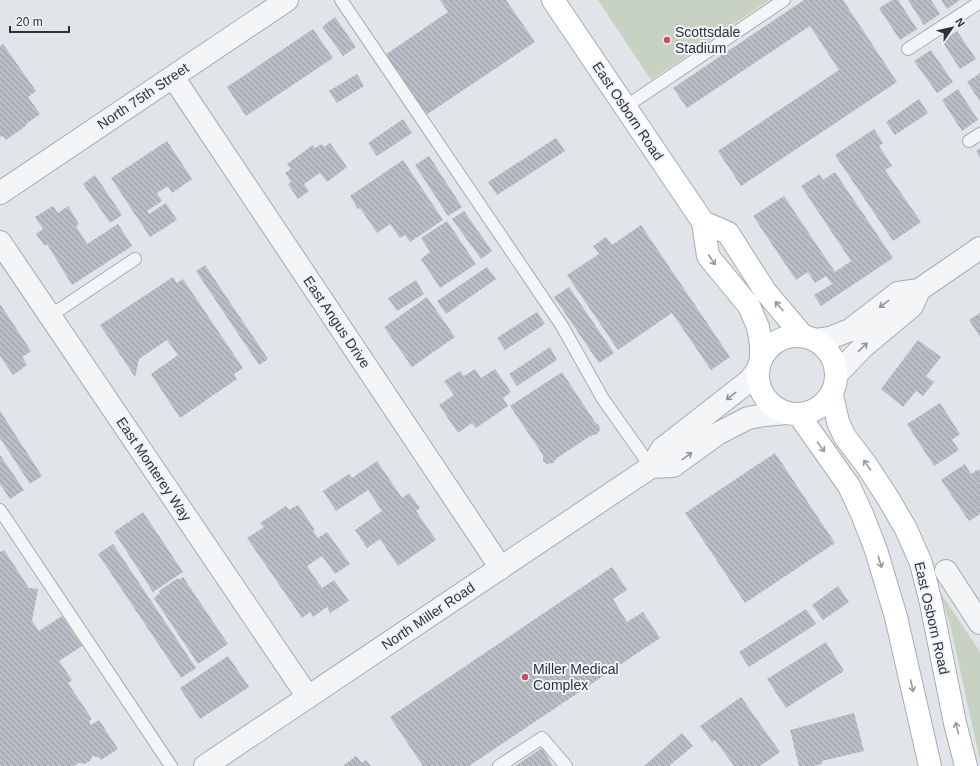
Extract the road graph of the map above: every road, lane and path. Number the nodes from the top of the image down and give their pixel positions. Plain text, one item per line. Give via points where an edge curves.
1 (287, 0) edge
2 (342, 0) edge
3 (553, 0) edge
4 (784, 0) edge
5 (980, 2) edge
6 (908, 49) dead end
7 (172, 77) junction
8 (625, 107) junction
9 (980, 134) edge
10 (969, 141) dead end
11 (0, 193) edge
12 (702, 222) junction
13 (0, 242) edge
14 (980, 248) edge
15 (135, 258) dead end
16 (919, 290) junction
17 (50, 316) junction
18 (809, 338) junction
19 (760, 364) junction
20 (834, 385) junction
21 (792, 414) junction
22 (651, 467) junction
23 (0, 510) edge
24 (501, 568) junction
25 (946, 571) dead end
26 (980, 623) edge
27 (308, 697) junction
28 (980, 764) edge
29 (172, 766) edge
30 (205, 766) edge
31 (499, 766) edge
32 (566, 766) edge
33 (930, 766) edge
34 (966, 766) edge
35 (971, 766) edge

1 - 7 street, North 75th Street
2 - 22 lane via 562,326 603,398
3 - 8 main road, East Osborn Road
4 - 8 lane
5 - 6 lane
7 - 11 street, North 75th Street
7 - 24 street, East Angus Drive
8 - 12 main road, East Osborn Road
9 - 10 lane
18 -> 12 main road via 766,291 728,234
12 -> 19 main road, East Osborn Road via 708,256 749,306 758,327 761,345
13 - 17 street, East Monterey Way
14 - 16 street
15 - 17 lane
16 -> 18 street via 898,293 850,330 830,338
20 -> 16 street via 863,347 912,306
17 - 27 street, East Monterey Way
18 - 19 main road via 791,336 779,340 769,348
18 - 20 main road via 825,348 832,358 836,370
19 - 21 main road via 759,385 764,397 774,407
19 -> 22 street, North Miller Road via 750,380 662,448
20 - 21 main road via 823,405 812,412
34 -> 20 main road, East Osborn Road via 921,563 906,529 888,498 845,437 838,422
22 -> 21 street via 672,466 718,434 748,418
21 -> 33 main road via 849,486 862,514 876,550 896,617
22 - 24 street, North Miller Road
23 - 29 lane
24 - 27 street, North Miller Road
25 - 26 street, East Osborn Road
27 - 30 street, North Miller Road
28 - 35 street
31 - 32 lane via 542,738

